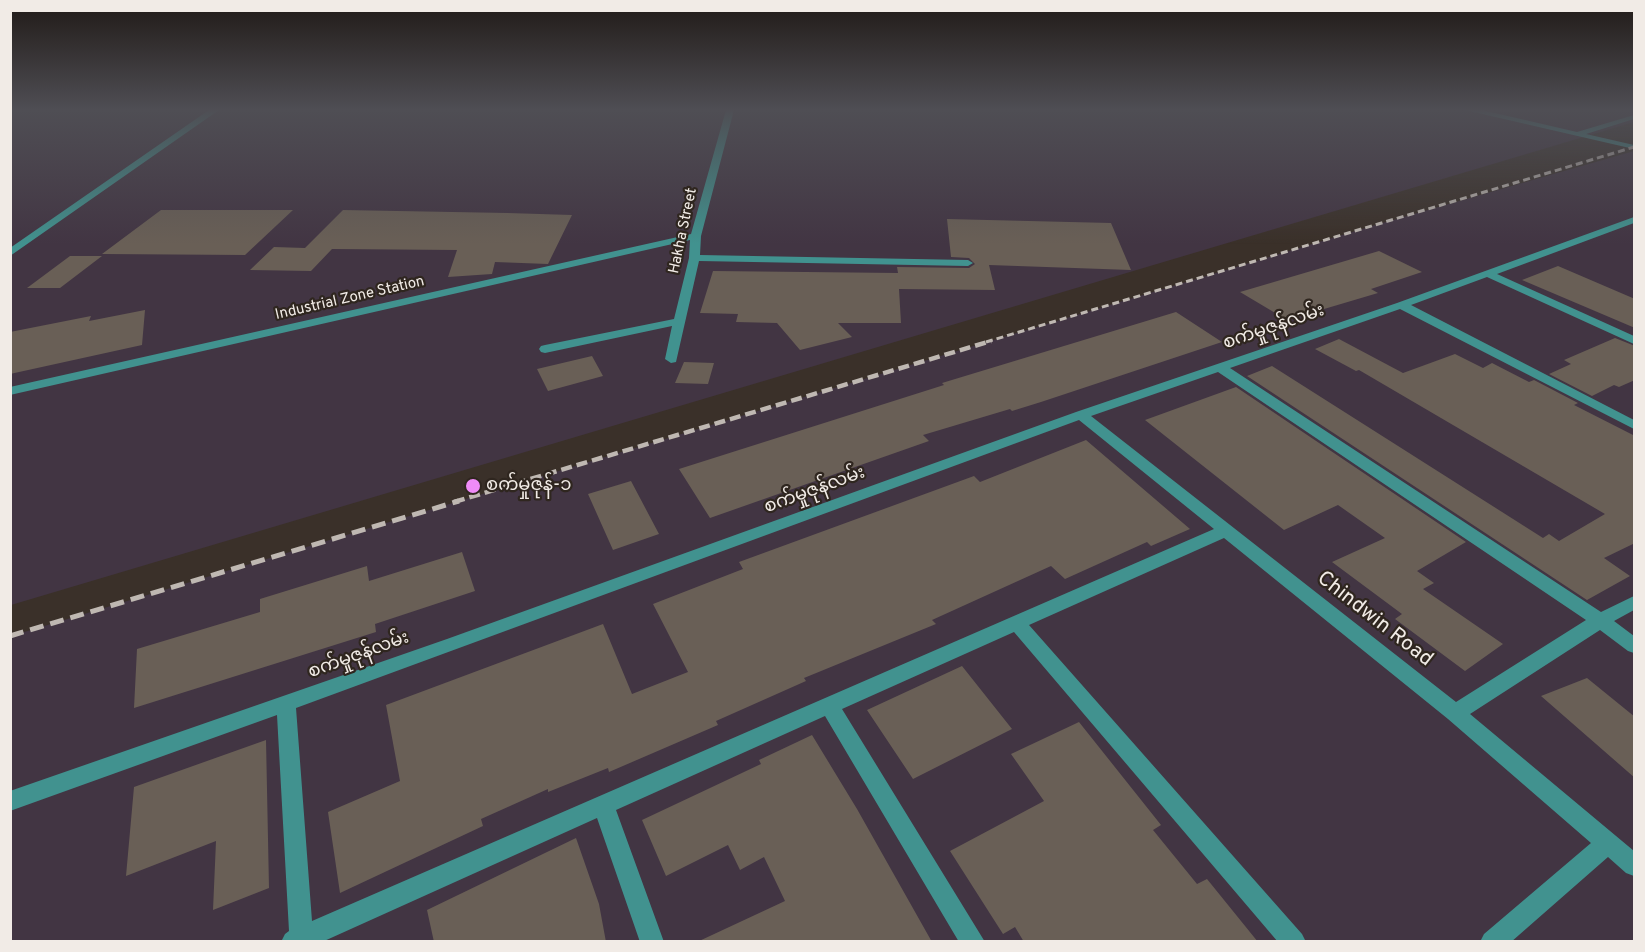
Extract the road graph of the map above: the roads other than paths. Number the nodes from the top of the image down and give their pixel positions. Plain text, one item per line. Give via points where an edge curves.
1 (152, 154) edge
2 (718, 154) edge
3 (1635, 220) edge
4 (696, 236) junction
5 (10, 254) edge
6 (694, 258) junction
7 (968, 263) dead end
8 (1487, 273) junction
9 (1401, 305) junction
10 (680, 321) junction
11 (1635, 340) edge
12 (545, 349) dead end
13 (671, 359) dead end
14 (1219, 367) junction
15 (10, 391) edge
16 (1081, 415) junction
17 (1635, 424) edge
18 (1225, 531) junction
19 (1635, 602) edge
20 (1601, 621) junction
21 (1017, 623) junction
22 (1635, 646) edge
23 (286, 703) junction
24 (829, 705) junction
25 (1455, 713) junction
26 (10, 801) edge
27 (603, 805) junction
28 (1608, 843) junction
29 (1635, 865) edge
30 (299, 940) edge
31 (652, 942) edge
32 (973, 942) edge
33 (1294, 942) edge
34 (1492, 942) edge

1 - 5 street
2 - 4 street, Hakha Street
3 - 8 street, စက်မှုဇုန်လမ်း
4 - 6 street, Hakha Street
4 - 15 street, Industrial Zone Station
6 - 7 street
6 - 10 street, Hakha Street
8 - 9 street, စက်မှုဇုန်လမ်း
8 - 11 street
9 - 14 street, စက်မှုဇုန်လမ်း
9 - 17 street
10 - 12 street
10 - 13 street, Hakha Street
14 - 16 street, စက်မှုဇုန်လမ်း
14 - 20 street
16 - 18 street, Chindwin Road
16 - 23 street, စက်မှုဇုန်လမ်း
18 - 21 street
18 - 25 street, Chindwin Road
19 - 20 street
20 - 22 street
20 - 25 street
21 - 24 street
21 - 33 street
23 - 26 street, စက်မှုဇုန်လမ်း
23 - 30 street
24 - 27 street
24 - 32 street
25 - 28 street, Chindwin Road
27 - 30 street
27 - 31 street
28 - 29 street, Chindwin Road
28 - 34 street

